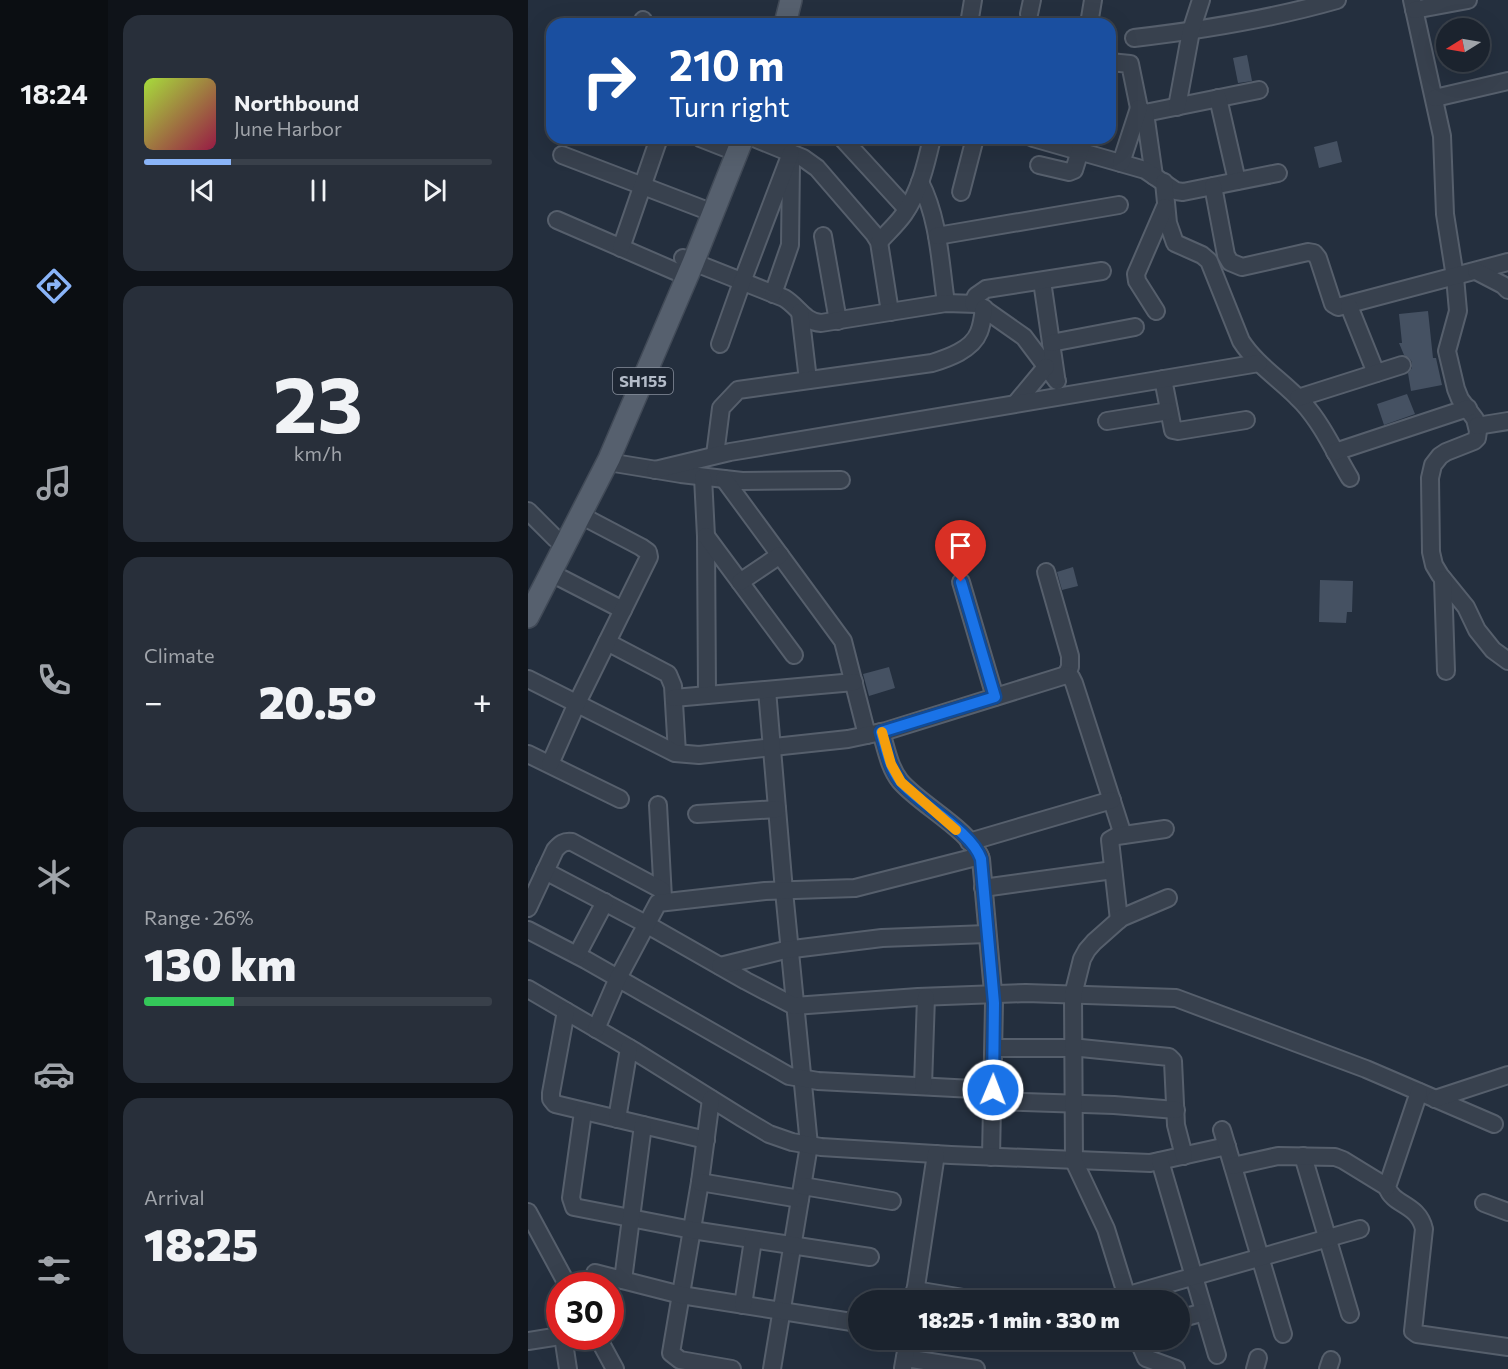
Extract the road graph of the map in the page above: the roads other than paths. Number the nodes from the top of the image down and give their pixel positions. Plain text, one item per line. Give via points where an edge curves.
1 (780, 0) edge
2 (791, 0) edge
3 (973, 0) edge
4 (1093, 0) edge
5 (1201, 0) edge
6 (1338, 0) edge
7 (1468, 0) edge
8 (1301, 5) edge
9 (1413, 5) edge
10 (776, 18) edge
11 (786, 18) edge
12 (970, 18) edge
13 (1090, 18) edge
14 (1191, 31) junction
15 (1134, 38) dead end
16 (1116, 63) edge
17 (1508, 81) edge
18 (1259, 90) dead end
19 (1435, 98) junction
20 (1218, 99) junction
21 (1177, 107) junction
22 (1142, 111) junction
23 (657, 144) edge
24 (733, 144) edge
25 (733, 144) edge
26 (769, 144) edge
27 (847, 144) edge
28 (930, 144) edge
29 (974, 144) edge
30 (1082, 145) edge
31 (791, 153) junction
32 (562, 154) dead end
33 (1121, 163) junction
34 (1039, 165) dead end
35 (1278, 173) dead end
36 (1159, 179) junction
37 (1237, 181) junction
38 (920, 182) junction
39 (644, 186) junction
40 (1213, 186) junction
41 (962, 192) dead end
42 (1119, 205) dead end
43 (1166, 205) junction
44 (703, 209) junction
45 (907, 209) junction
46 (557, 220) dead end
47 (823, 236) dead end
48 (936, 236) junction
49 (879, 242) junction
50 (621, 248) junction
51 (1226, 255) junction
52 (1204, 257) junction
53 (1508, 262) edge
54 (684, 264) junction
55 (1102, 271) dead end
56 (1476, 271) junction
57 (1455, 277) junction
58 (1042, 281) junction
59 (742, 282) junction
60 (1508, 290) edge
61 (773, 294) junction
62 (946, 303) junction
63 (979, 306) junction
64 (1349, 306) junction
65 (1156, 311) dead end
66 (800, 312) junction
67 (890, 312) junction
68 (838, 321) junction
69 (1135, 327) dead end
70 (1024, 337) junction
71 (1050, 337) junction
72 (720, 344) dead end
73 (1259, 363) junction
74 (1402, 365) dead end
75 (1046, 367) junction
76 (1376, 373) junction
77 (1163, 379) junction
78 (808, 380) junction
79 (1058, 389) junction
80 (1298, 398) junction
81 (1016, 404) junction
82 (1468, 408) junction
83 (1168, 411) junction
84 (1246, 420) dead end
85 (1107, 421) dead end
86 (1508, 421) edge
87 (1477, 426) junction
88 (1335, 452) junction
89 (715, 456) junction
90 (608, 462) junction
91 (655, 470) junction
92 (703, 477) junction
93 (1350, 478) dead end
94 (724, 479) junction
95 (841, 480) dead end
96 (528, 511) edge
97 (580, 515) junction
98 (706, 536) junction
99 (556, 539) junction
100 (780, 555) junction
101 (1046, 572) dead end
102 (551, 573) junction
103 (1443, 579) junction
104 (740, 582) junction
105 (961, 582) dead end
106 (528, 599) edge
107 (623, 610) junction
108 (528, 617) edge
109 (607, 642) junction
110 (794, 655) dead end
111 (1508, 661) edge
112 (1446, 671) dead end
113 (1066, 675) junction
114 (528, 679) edge
115 (854, 682) junction
116 (767, 690) junction
117 (707, 695) junction
118 (995, 697) junction
119 (674, 698) junction
120 (577, 703) junction
121 (874, 734) junction
122 (771, 747) junction
123 (677, 753) junction
124 (528, 754) edge
125 (550, 765) junction
126 (620, 799) dead end
127 (1112, 800) junction
128 (658, 805) dead end
129 (777, 809) junction
130 (697, 814) dead end
131 (1165, 829) dead end
132 (1123, 835) junction
133 (969, 842) junction
134 (980, 856) junction
135 (1113, 870) junction
136 (546, 871) junction
137 (983, 888) junction
138 (784, 891) junction
139 (663, 896) junction
140 (1168, 898) dead end
141 (605, 902) junction
142 (528, 908) edge
143 (1119, 920) junction
144 (646, 924) junction
145 (528, 930) edge
146 (987, 934) junction
147 (790, 950) junction
148 (577, 955) junction
149 (720, 966) junction
150 (618, 978) junction
151 (528, 989) edge
152 (993, 994) junction
153 (1072, 995) junction
154 (926, 997) junction
155 (794, 1006) junction
156 (566, 1011) junction
157 (596, 1029) junction
158 (629, 1048) junction
159 (994, 1048) junction
160 (1073, 1048) junction
161 (1508, 1075) edge
162 (803, 1079) junction
163 (923, 1086) junction
164 (1419, 1092) junction
165 (993, 1095) junction
166 (711, 1099) junction
167 (1435, 1099) junction
168 (1073, 1104) junction
169 (1176, 1110) junction
170 (583, 1112) junction
171 (617, 1119) junction
172 (1494, 1124) dead end
173 (643, 1125) junction
174 (706, 1140) junction
175 (809, 1145) junction
176 (936, 1154) junction
177 (1184, 1156) junction
178 (1303, 1156) junction
179 (992, 1157) junction
180 (1074, 1161) junction
181 (1160, 1161) junction
182 (1233, 1166) junction
183 (700, 1182) junction
184 (1387, 1187) junction
185 (802, 1193) junction
186 (892, 1201) dead end
187 (1485, 1203) dead end
188 (528, 1212) edge
189 (1508, 1212) edge
190 (631, 1219) junction
191 (1360, 1229) dead end
192 (692, 1230) junction
193 (1329, 1238) junction
194 (753, 1239) junction
195 (793, 1246) junction
196 (870, 1257) dead end
197 (1260, 1257) junction
198 (560, 1272) edge
199 (624, 1272) edge
200 (1193, 1277) junction
201 (624, 1280) edge
202 (915, 1290) edge
203 (1120, 1290) edge
204 (1151, 1290) edge
205 (681, 1295) junction
206 (743, 1305) junction
207 (782, 1311) junction
208 (1204, 1312) junction
209 (1350, 1314) dead end
210 (1190, 1316) edge
211 (848, 1321) edge
212 (1283, 1334) dead end
213 (546, 1338) edge
214 (528, 1341) edge
215 (1508, 1347) edge
216 (564, 1350) edge
217 (605, 1350) edge
218 (1142, 1350) edge
219 (1217, 1355) dead end
220 (904, 1364) edge
221 (702, 1367) edge
222 (568, 1369) edge
223 (615, 1369) edge
224 (732, 1369) edge
225 (772, 1369) edge
226 (976, 1369) edge
227 (1176, 1369) edge

1 - 10 main road
2 - 11 main road
3 - 12 street
4 - 13 street
5 - 14 street
6 - 8 street
7 - 9 street
8 - 14 street
9 - 19 street
14 - 15 street
14 - 21 street
16 - 22 street via 1131,64
17 - 19 street
18 - 20 street
19 - 57 street
20 - 21 street
20 - 37 street
21 - 22 street
22 - 33 street
22 - 36 street
23 - 39 street
24 - 44 main road, SH155
25 - 54 main road, SH155
26 - 31 street
27 - 45 street
28 - 38 street
29 - 41 street
30 - 33 street
30 - 34 street via 1071,172
31 - 49 street via 817,168
31 - 59 street
31 - 61 street via 790,245
32 - 39 street
33 - 36 street
35 - 37 street
36 - 40 street via 1183,192
36 - 43 street
37 - 40 street
38 - 45 street
38 - 48 street via 931,205
39 - 44 street
39 - 50 street
40 - 51 street
42 - 48 street
43 - 52 street via 1175,243
43 - 65 street via 1136,274
44 - 54 main road, SH155
45 - 49 street
46 - 50 street
47 - 68 street
48 - 62 street
49 - 67 street
50 - 54 street
51 - 52 street
51 - 64 street via 1230,262 1242,267 1314,253 1333,304
52 - 73 street via 1218,281 1241,341
53 - 56 street
54 - 59 street
54 - 90 main road, SH155
54 - 99 main road, SH155
55 - 58 street
56 - 57 street
56 - 60 street
57 - 64 street
57 - 82 street via 1458,311 1447,351 1455,388
58 - 63 street via 986,289 976,296
58 - 71 street
59 - 61 street
59 - 72 street
61 - 66 street via 790,301
62 - 63 street
62 - 67 street
63 - 70 street
63 - 78 street via 978,336 956,354 932,363
64 - 76 street
66 - 68 street via 814,323
66 - 78 street
67 - 68 street
69 - 71 street
70 - 71 street
70 - 75 street
71 - 79 street
73 - 77 street
73 - 80 street
74 - 76 street
75 - 79 street
75 - 81 street
76 - 80 street
77 - 79 street
77 - 83 street
78 - 89 street via 738,390 722,408
79 - 81 street
80 - 88 street
81 - 89 street
82 - 87 street
82 - 88 street
83 - 84 street via 1173,430 1178,431
83 - 85 street
86 - 87 street
87 - 103 street via 1477,438 1440,456 1430,478 1431,552
88 - 93 street
89 - 91 street
90 - 91 street
90 - 97 main road, SH155
91 - 92 street
92 - 94 street
92 - 98 street
94 - 95 street
94 - 100 street
96 - 99 street
97 - 102 main road, SH155
97 - 107 street via 648,552 648,561
98 - 104 street
98 - 117 street
99 - 106 main road, SH155
100 - 104 street
100 - 115 street via 843,641
101 - 113 street via 1070,656
102 - 107 street
102 - 108 main road, SH155
103 - 111 street via 1466,607 1487,643
103 - 112 street
104 - 110 street
105 - 118 street
107 - 109 street
109 - 119 street via 668,674
109 - 120 street
113 - 118 street
113 - 127 street via 1074,683
114 - 120 street
115 - 116 street
115 - 121 street
116 - 117 street
116 - 122 street
117 - 119 street
118 - 121 street
119 - 123 street
120 - 123 street
120 - 125 street
121 - 122 street
121 - 133 street via 901,782
122 - 123 street via 699,755
122 - 129 street
124 - 125 street
125 - 126 street
127 - 132 street
127 - 133 street
128 - 139 street
129 - 130 street
129 - 138 street
131 - 132 street
132 - 135 street via 1110,840
133 - 134 street
134 - 137 street
134 - 138 street via 855,888
135 - 137 street
135 - 143 street
136 - 139 street via 559,845 572,842
136 - 141 street
136 - 142 street
137 - 146 street
138 - 139 street
138 - 147 street
139 - 144 street
140 - 143 street
141 - 144 street
141 - 148 street
143 - 153 street via 1087,950
144 - 149 street
144 - 150 street
145 - 148 street
146 - 147 street via 882,938
146 - 152 street
147 - 149 street
147 - 155 street
148 - 150 street
149 - 155 street
150 - 157 street
150 - 162 street via 774,1069
151 - 156 street
152 - 153 street
152 - 154 street
152 - 159 street
153 - 160 street
153 - 164 street via 1176,998
154 - 155 street
154 - 163 street
155 - 162 street
156 - 157 street
156 - 170 street via 551,1100
157 - 158 street
158 - 166 street
158 - 171 street
159 - 160 street
159 - 165 street
160 - 168 street
160 - 169 street via 1169,1057 1173,1061
161 - 167 street
162 - 163 street
162 - 175 street
163 - 165 street
164 - 167 street
164 - 184 street
165 - 168 street
165 - 179 street
166 - 174 street
166 - 175 street via 769,1134
167 - 172 street
168 - 169 street
168 - 180 street
169 - 177 street
170 - 171 street
170 - 190 street via 572,1203 580,1209
171 - 173 street
173 - 174 street
173 - 190 street
174 - 183 street
175 - 176 street
175 - 185 street
176 - 179 street
176 - 202 street
177 - 181 street
177 - 182 street via 1224,1138
178 - 182 street via 1278,1156
178 - 184 street via 1335,1157
178 - 193 street
179 - 180 street
180 - 181 street
180 - 203 street via 1106,1229
181 - 200 street
182 - 197 street
183 - 185 street
183 - 192 street
184 - 215 street via 1415,1211 1424,1229 1413,1330 1417,1334
185 - 186 street
185 - 195 street
187 - 189 street
188 - 198 street
190 - 192 street
190 - 199 street
191 - 193 street
192 - 194 street
192 - 205 street
193 - 197 street
193 - 209 street
194 - 195 street
194 - 206 street
195 - 196 street
195 - 207 street
197 - 200 street
197 - 212 street
200 - 204 street
200 - 208 street
201 - 205 street
205 - 206 street
205 - 221 street via 671,1353
206 - 207 street
207 - 211 street
207 - 225 street
208 - 210 street
208 - 219 street
213 - 214 street
216 - 222 street
217 - 223 street
218 - 227 street via 1146,1358
220 - 226 street
221 - 224 street

